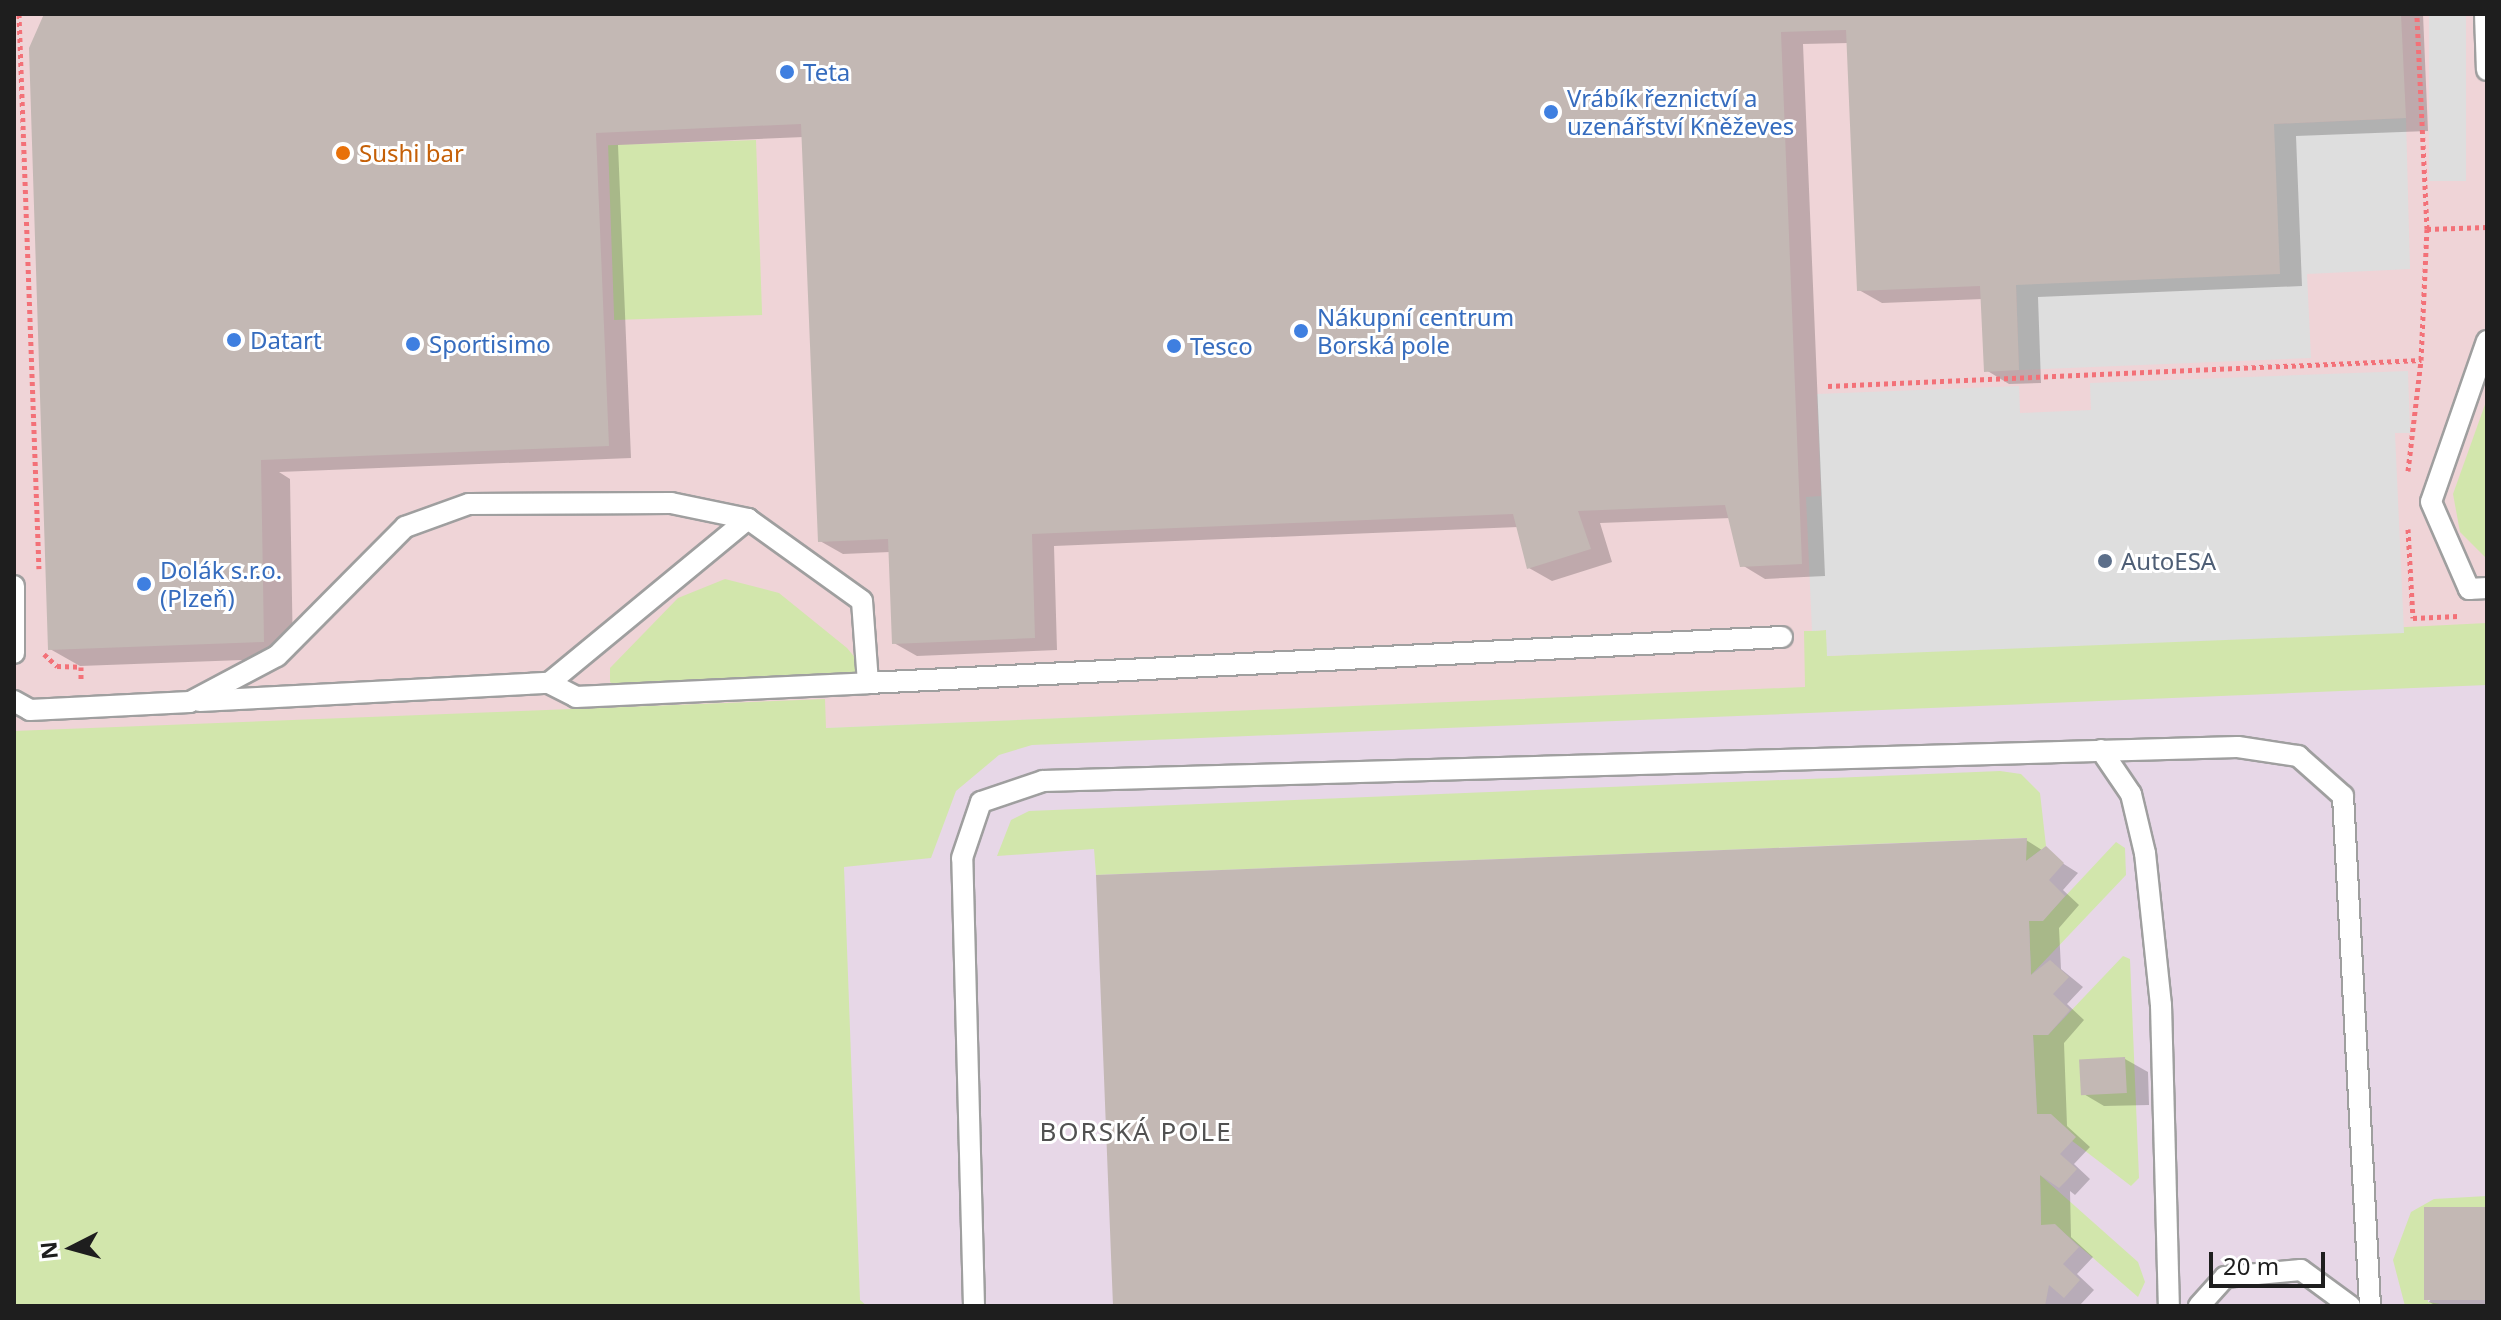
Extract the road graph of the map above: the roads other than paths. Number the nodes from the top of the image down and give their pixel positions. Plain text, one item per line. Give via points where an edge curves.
1 (2485, 14) edge
2 (2487, 70) edge
3 (2487, 341) edge
4 (748, 519) junction
5 (14, 586) edge
6 (2487, 588) edge
7 (1782, 637) dead end
8 (14, 653) edge
9 (549, 683) junction
10 (868, 683) junction
11 (14, 701) edge
12 (190, 702) junction
13 (2101, 750) junction
14 (974, 1306) edge
15 (2169, 1306) edge
16 (2199, 1306) edge
17 (2350, 1306) edge
18 (2370, 1306) edge

1 - 2 lane
3 - 6 lane via 2431,502 2469,589
4 - 9 lane
4 - 10 lane via 862,601
4 - 12 lane via 671,503 469,504 405,527 277,656
5 - 8 lane
7 - 10 lane
9 - 10 lane via 576,697
9 - 12 lane
11 - 12 lane via 30,710
13 - 14 lane via 1043,781 981,802 962,858
13 - 15 lane via 2131,794 2145,853 2161,1005
13 - 18 lane via 2238,747 2298,756 2343,796
16 - 17 lane via 2225,1277 2301,1270

